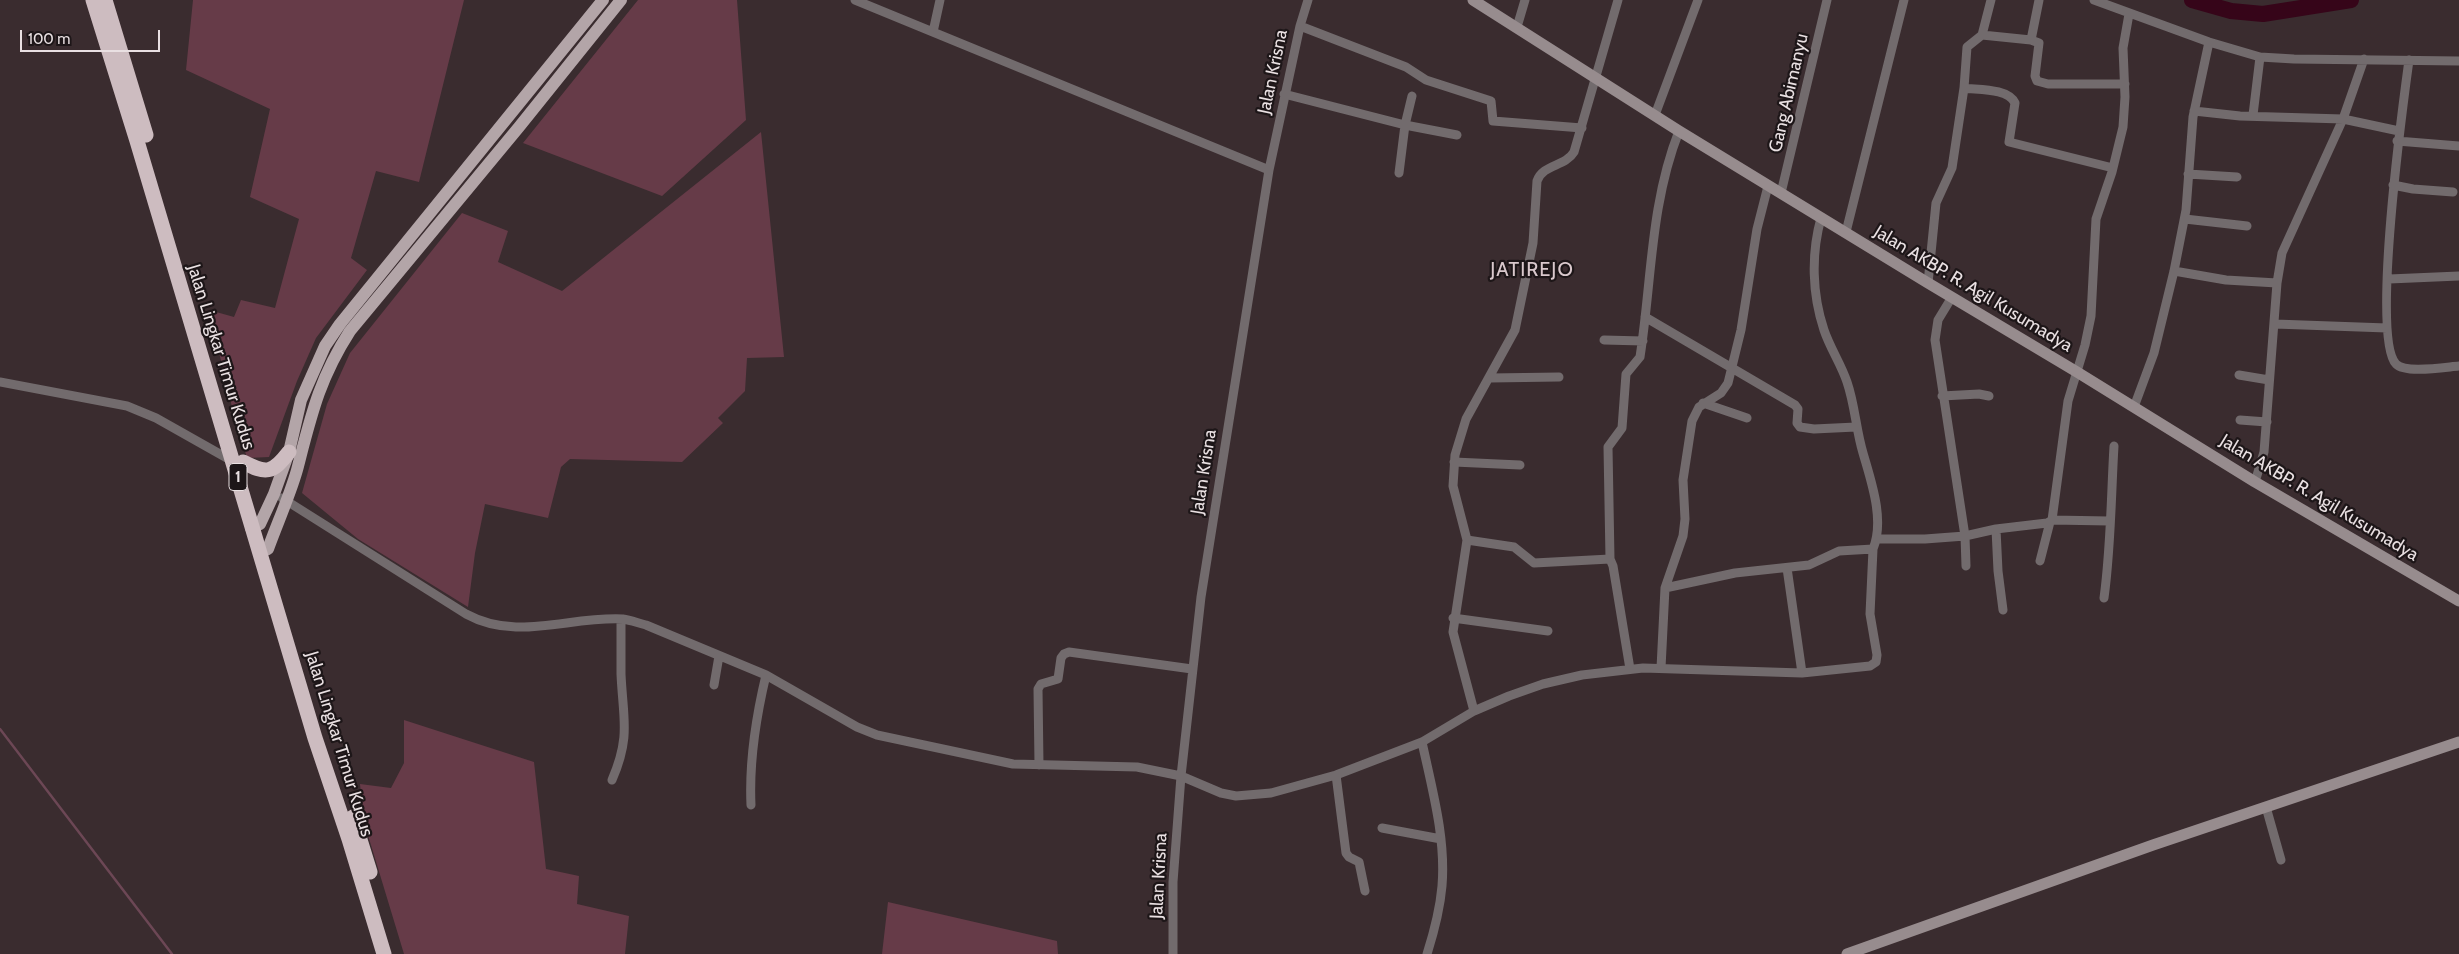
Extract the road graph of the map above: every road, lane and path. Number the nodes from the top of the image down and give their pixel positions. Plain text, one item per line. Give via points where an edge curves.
1 (93, 0) edge
2 (105, 0) edge
3 (603, 0) edge
4 (620, 0) edge
5 (855, 0) edge
6 (940, 0) edge
7 (1308, 0) edge
8 (1473, 0) edge
9 (1526, 0) edge
10 (1618, 0) edge
11 (1698, 0) edge
12 (1827, 0) edge
13 (1904, 0) edge
14 (1991, 0) edge
15 (2039, 0) edge
16 (2094, 0) edge
17 (2129, 14) junction
18 (1300, 26) junction
19 (1517, 28) junction
20 (933, 32) junction
21 (1982, 35) junction
22 (2031, 40) junction
23 (2208, 42) junction
24 (2260, 56) junction
25 (2364, 59) junction
26 (2409, 60) junction
27 (2459, 61) edge
28 (1597, 78) junction
29 (2125, 84) junction
30 (1964, 88) junction
31 (1284, 94) junction
32 (1412, 96) dead end
33 (2194, 111) junction
34 (1655, 115) junction
35 (2253, 115) junction
36 (2343, 119) junction
37 (1405, 125) junction
38 (1582, 128) junction
39 (1679, 131) junction
40 (2399, 131) junction
41 (1457, 136) dead end
42 (2397, 141) junction
43 (2459, 146) edge
44 (2113, 168) junction
45 (1269, 170) junction
46 (1399, 173) dead end
47 (2188, 174) junction
48 (2237, 177) dead end
49 (2393, 185) junction
50 (1768, 186) junction
51 (2452, 192) dead end
52 (1782, 193) junction
53 (1821, 218) junction
54 (2185, 219) junction
55 (2247, 226) dead end
56 (1846, 232) junction
57 (2174, 271) junction
58 (2459, 276) edge
59 (2388, 279) junction
60 (2277, 283) junction
61 (1928, 284) junction
62 (1952, 297) junction
63 (1645, 317) junction
64 (2275, 324) junction
65 (2387, 328) junction
66 (1604, 340) dead end
67 (1643, 341) junction
68 (2459, 366) edge
69 (1732, 369) junction
70 (2078, 372) junction
71 (2239, 375) dead end
72 (1559, 376) dead end
73 (1490, 378) junction
74 (2269, 380) junction
75 (0, 382) edge
76 (1942, 396) junction
77 (1990, 396) dead end
78 (1703, 403) junction
79 (2134, 407) junction
80 (1747, 418) dead end
81 (2240, 420) dead end
82 (2267, 422) junction
83 (1856, 427) junction
84 (2114, 446) dead end
85 (288, 452) junction
86 (238, 462) junction
87 (1454, 462) junction
88 (1520, 465) dead end
89 (2255, 482) junction
90 (279, 497) junction
91 (2051, 521) junction
92 (2109, 521) junction
93 (256, 526) junction
94 (1996, 529) junction
95 (1964, 536) junction
96 (1877, 539) junction
97 (1467, 540) junction
98 (1873, 549) junction
99 (264, 550) junction
100 (1610, 559) junction
101 (2040, 561) dead end
102 (1966, 566) dead end
103 (1787, 568) junction
104 (1665, 588) junction
105 (2104, 598) dead end
106 (2459, 601) edge
107 (2003, 610) dead end
108 (1453, 618) junction
109 (621, 619) junction
110 (1548, 631) dead end
111 (720, 656) junction
112 (1661, 668) junction
113 (1192, 669) junction
114 (1630, 669) junction
115 (1802, 673) junction
116 (766, 675) junction
117 (714, 685) dead end
118 (1474, 711) junction
119 (1422, 742) junction
120 (2459, 742) edge
121 (1039, 765) junction
122 (1336, 775) junction
123 (1181, 776) junction
124 (612, 780) dead end
125 (751, 805) dead end
126 (2266, 807) junction
127 (1382, 828) dead end
128 (1441, 839) junction
129 (2281, 860) dead end
130 (1365, 891) dead end
131 (384, 954) edge
132 (394, 954) edge
133 (1173, 954) edge
134 (1427, 954) edge
135 (1847, 954) edge

1 - 86 highway, Jalan Lingkar Timur Kudus / 1
2 - 86 highway, Jalan Lingkar Timur Kudus / 1
3 - 85 main road via 340,324 325,346 301,400
4 - 90 main road via 346,338 324,376 296,472
5 - 20 street
6 - 20 street
7 - 18 street, Jalan Krisna
8 - 19 main road, Jalan AKBP. R. Agil Kusumadya
9 - 19 street
10 - 28 street
11 - 34 street
12 - 52 street, Gang Abimanyu
13 - 56 street
14 - 21 street
15 - 22 street
16 - 17 street
17 - 23 street
17 - 29 street via 2123,48
18 - 31 street, Jalan Krisna
18 - 38 street via 1406,67 1426,80 1491,101 1492,121
19 - 28 main road, Jalan AKBP. R. Agil Kusumadya
20 - 45 street
21 - 22 street
21 - 30 street via 1967,47
22 - 29 street via 2039,43 2034,76 2037,81 2048,84
23 - 24 street
23 - 33 street
24 - 25 street
24 - 35 street
25 - 26 street
25 - 36 street
26 - 27 street
26 - 40 street
28 - 34 main road, Jalan AKBP. R. Agil Kusumadya
28 - 38 street
29 - 44 street via 2123,127
30 - 44 street via 2006,94 2013,99 2009,142
30 - 61 street via 1951,175 1936,203
31 - 37 street
31 - 45 street, Jalan Krisna
32 - 37 street
33 - 35 street
33 - 47 street
34 - 39 main road, Jalan AKBP. R. Agil Kusumadya
35 - 36 street
36 - 40 street
36 - 60 street via 2282,253
37 - 41 street
37 - 46 street
38 - 73 street via 1571,157 1539,177 1533,243 1518,317 1510,342
39 - 50 main road, Jalan AKBP. R. Agil Kusumadya
39 - 63 street via 1660,193
40 - 42 street
42 - 43 street
42 - 49 street
44 - 70 street via 2096,219 2091,316
45 - 113 street, Jalan Krisna
47 - 48 street
47 - 54 street
49 - 51 street
49 - 59 street
50 - 52 main road, Jalan AKBP. R. Agil Kusumadya
50 - 69 street
52 - 53 main road, Jalan AKBP. R. Agil Kusumadya
53 - 56 main road, Jalan AKBP. R. Agil Kusumadya
53 - 83 street via 1815,248 1816,294 1824,330 1847,382
54 - 55 street
54 - 57 street
56 - 61 main road, Jalan AKBP. R. Agil Kusumadya
57 - 60 street via 2226,280
57 - 79 street via 2154,353
58 - 59 street
59 - 65 street
60 - 64 street
61 - 62 main road, Jalan AKBP. R. Agil Kusumadya
62 - 70 main road, Jalan AKBP. R. Agil Kusumadya
62 - 76 street via 1938,320 1935,340
63 - 67 street
63 - 69 street
64 - 65 street
64 - 74 street
65 - 68 street via 2392,356 2399,367
66 - 67 street
67 - 100 street via 1640,357 1629,369 1625,380 1622,428 1608,447
69 - 78 street via 1725,388
69 - 83 street via 1795,405 1800,427
70 - 79 main road, Jalan AKBP. R. Agil Kusumadya
70 - 91 street via 2068,401
71 - 74 street
72 - 73 street
73 - 87 street via 1461,431
74 - 82 street
75 - 86 street via 127,406
76 - 77 street
76 - 95 street
78 - 80 street
78 - 104 street via 1692,421 1683,480 1683,536
79 - 89 main road, Jalan AKBP. R. Agil Kusumadya
81 - 82 street
82 - 89 street via 2262,461
83 - 96 street via 1875,497
84 - 92 street
85 - 86 highway via 273,469 264,472
85 - 90 main road
86 - 93 highway, Jalan Lingkar Timur Kudus / 1
87 - 88 street
87 - 97 street via 1453,486
89 - 106 main road, Jalan AKBP. R. Agil Kusumadya
90 - 93 main road
90 - 99 main road
90 - 109 street via 466,614 488,624 519,628
91 - 92 street
91 - 94 street
91 - 101 street
92 - 105 street via 2110,552
93 - 99 highway, Jalan Lingkar Timur Kudus / 1
94 - 95 street
94 - 107 street
95 - 96 street
95 - 102 street
96 - 98 street
97 - 100 street via 1514,547 1534,563
97 - 108 street
98 - 103 street via 1839,551 1815,563
98 - 115 street via 1870,614 1876,662 1870,666
99 - 131 highway, Jalan Lingkar Timur Kudus / 1
99 - 132 highway, Jalan Lingkar Timur Kudus / 1 via 296,636
100 - 114 street via 1614,566
103 - 104 street via 1735,573
103 - 115 street
104 - 112 street
108 - 110 street
108 - 118 street via 1454,642
109 - 111 street via 646,625
109 - 124 street via 626,732 622,756
111 - 116 street
111 - 117 street
112 - 114 street
112 - 115 street
113 - 121 street via 1069,652 1064,654 1058,679 1041,684 1038,689
113 - 123 street, Jalan Krisna
114 - 118 street via 1543,684
116 - 121 street via 857,728 877,735 1000,762
116 - 125 street via 759,703 750,780
118 - 119 street
119 - 122 street
119 - 128 street
120 - 126 main road
121 - 123 street via 1127,766
122 - 123 street via 1286,790 1248,796 1221,793
122 - 130 street via 1346,853 1359,862
123 - 133 street, Jalan Krisna via 1173,882
126 - 129 street
126 - 135 main road
127 - 128 street
128 - 134 street via 1442,886

